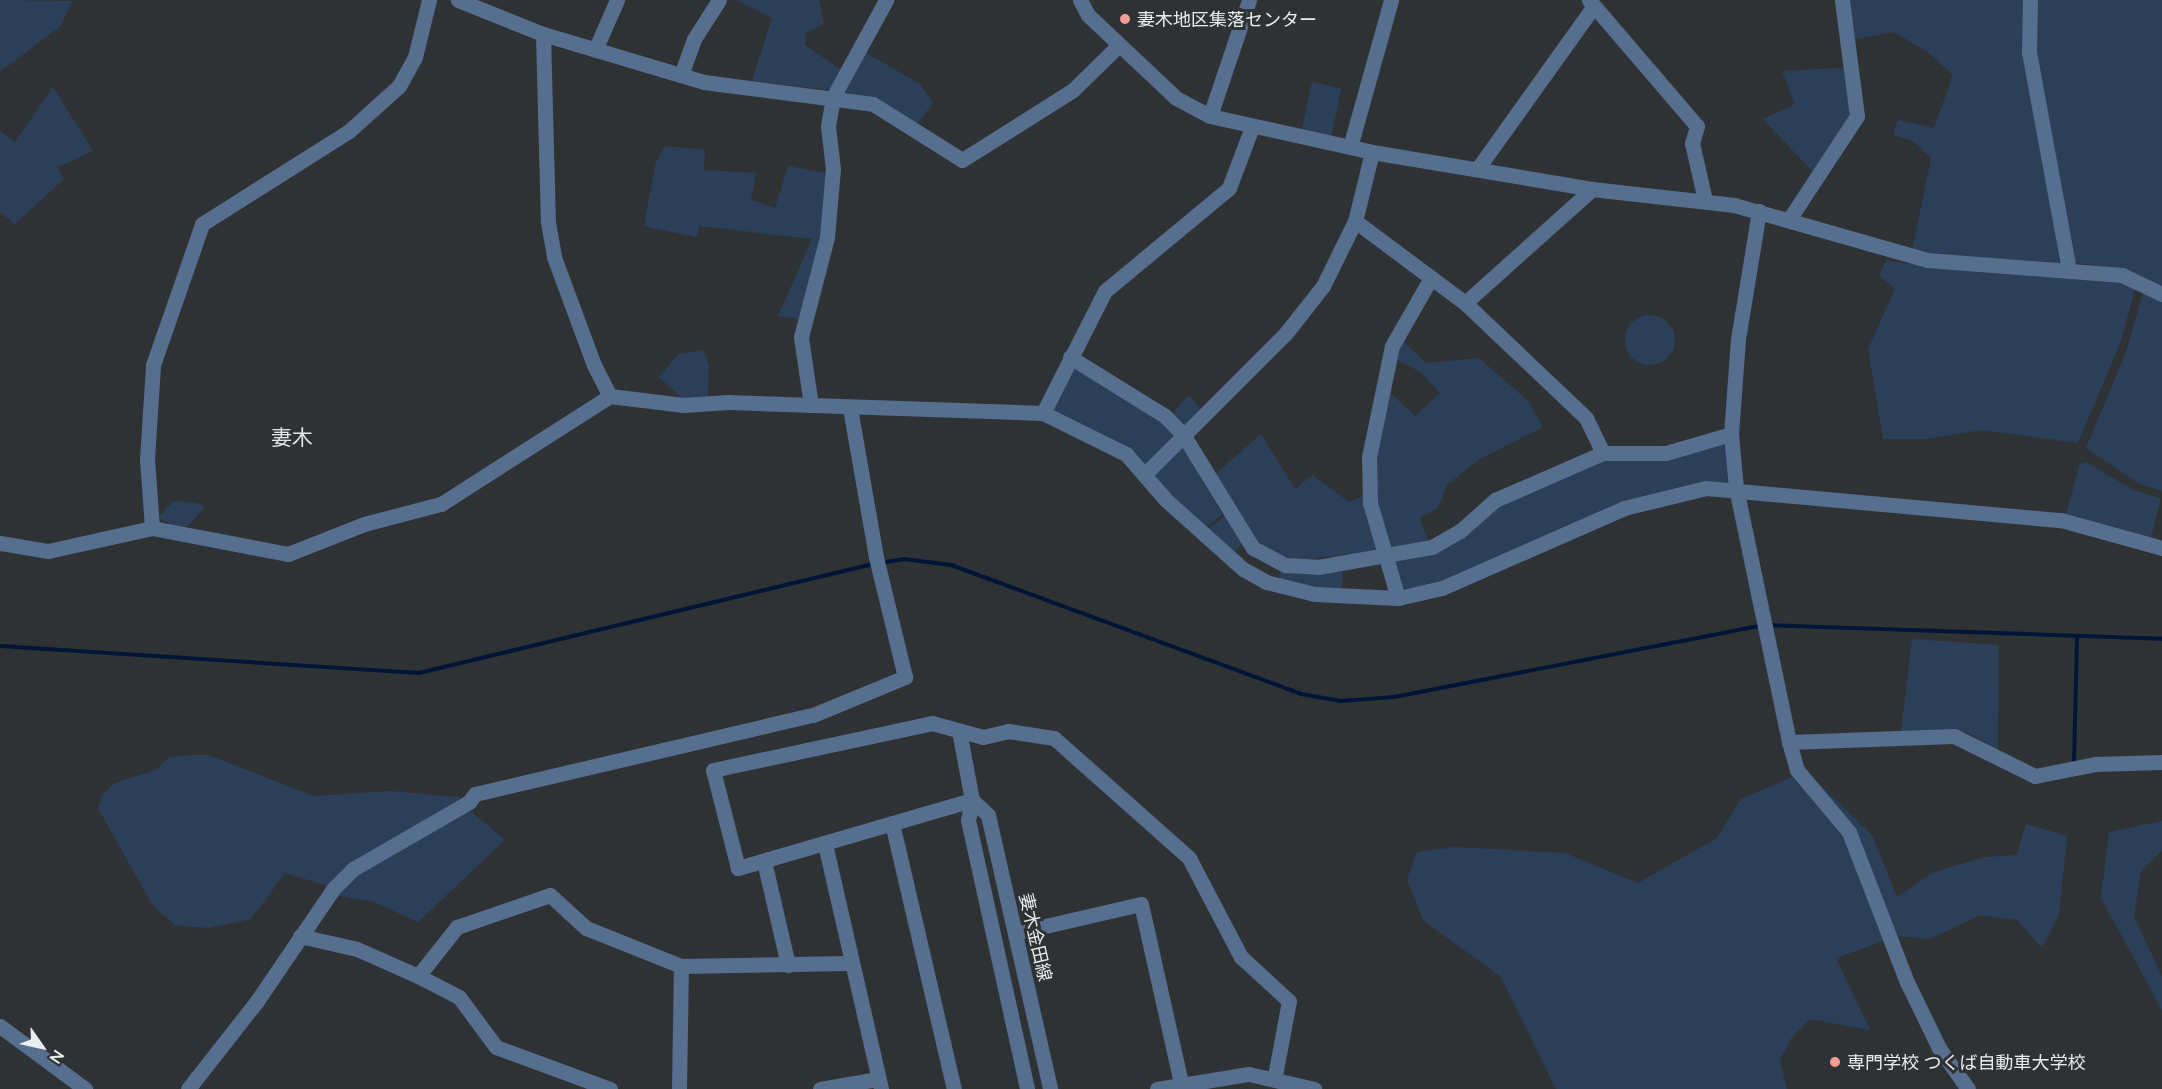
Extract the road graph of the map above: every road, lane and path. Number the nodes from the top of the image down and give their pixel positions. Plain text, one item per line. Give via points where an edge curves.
1 (429, 0) edge
2 (458, 0) edge
3 (617, 0) edge
4 (719, 0) edge
5 (886, 0) edge
6 (1080, 0) edge
7 (1249, 0) edge
8 (1391, 0) edge
9 (1842, 0) edge
10 (2030, 0) edge
11 (1591, 3) edge
12 (543, 34) junction
13 (1119, 45) junction
14 (595, 50) junction
15 (681, 75) junction
16 (833, 97) junction
17 (1210, 116) junction
18 (1252, 128) junction
19 (1350, 147) junction
20 (1372, 152) junction
21 (1478, 168) junction
22 (1592, 189) junction
23 (1704, 200) junction
24 (1759, 211) junction
25 (1790, 218) junction
26 (1355, 222) junction
27 (2069, 271) junction
28 (1431, 278) junction
29 (2162, 294) edge
30 (1466, 303) junction
31 (1070, 357) junction
32 (610, 396) junction
33 (811, 405) junction
34 (850, 408) junction
35 (1043, 413) junction
36 (1731, 434) junction
37 (1184, 436) junction
38 (1603, 453) junction
39 (1144, 475) junction
40 (1736, 488) junction
41 (152, 528) junction
42 (0, 543) edge
43 (2162, 548) edge
44 (1386, 556) junction
45 (1398, 598) junction
46 (959, 731) junction
47 (1789, 742) junction
48 (2162, 762) edge
49 (972, 800) junction
50 (892, 824) junction
51 (825, 844) junction
52 (764, 861) junction
53 (1015, 933) junction
54 (300, 936) junction
55 (850, 963) junction
56 (788, 965) junction
57 (681, 966) junction
58 (418, 976) junction
59 (0, 1026) edge
60 (1275, 1076) junction
61 (1181, 1083) junction
62 (879, 1084) edge
63 (85, 1089) edge
64 (188, 1089) edge
65 (610, 1089) edge
66 (679, 1089) edge
67 (820, 1089) edge
68 (954, 1089) edge
69 (1027, 1089) edge
70 (1050, 1089) edge
71 (1157, 1089) edge
72 (1314, 1089) edge
73 (1968, 1089) edge

1 - 41 street via 415,57 399,86 349,131 202,224 153,366 147,459
2 - 12 street
3 - 14 street
4 - 15 street via 694,39
5 - 16 street
6 - 13 street via 1088,15
7 - 17 street
8 - 19 street
9 - 25 street via 1857,116
10 - 27 street via 2029,52
11 - 21 street
11 - 23 street via 1697,126 1692,142
12 - 14 street
12 - 32 street via 548,222 554,257 594,365
13 - 16 street via 1074,90 962,160 885,109
13 - 17 street via 1176,98
14 - 15 street
15 - 16 street via 730,87
16 - 33 street via 828,126 833,169 827,237 801,337
17 - 18 street
18 - 19 street
18 - 31 street via 1228,188 1105,291
19 - 20 street
20 - 21 street
20 - 26 street
21 - 22 street
22 - 23 street
22 - 30 street
23 - 24 street
24 - 25 street
24 - 36 street via 1738,339
25 - 27 street via 1880,250 1927,260
26 - 28 street
26 - 37 street via 1307,308
27 - 29 street via 2122,276
28 - 30 street
28 - 44 street via 1392,346 1369,457 1370,503
30 - 38 street via 1586,418
31 - 35 street
31 - 37 street via 1164,416
32 - 33 street via 683,405
32 - 41 street via 441,504 364,524 288,554
33 - 34 street
34 - 35 street
34 - 54 street via 876,557 905,677 813,715 475,794 469,802 353,869 323,901
35 - 39 street via 1126,454
36 - 38 street via 1666,453
36 - 40 street
37 - 39 street
37 - 44 street via 1236,524 1253,548 1269,560 1318,567
38 - 44 street via 1495,500 1460,531 1432,547
39 - 45 street via 1231,560 1266,582 1315,594
40 - 43 street via 2061,520
40 - 45 street via 1706,488 1624,508 1442,588
40 - 47 street
41 - 42 street via 48,551
44 - 45 street
46 - 49 street, 妻木金田線
46 - 52 street via 932,723 713,770 738,868
46 - 60 street via 983,737 1008,731 1054,738 1189,858 1241,957 1289,1001
47 - 48 street via 1954,736 2035,776 2095,764
47 - 73 street via 1797,770 1849,832 1906,982 1939,1048
49 - 50 street
49 - 53 street, 妻木金田線 via 988,815
49 - 69 street, 妻木金田線 via 968,820
50 - 51 street
50 - 68 street
51 - 52 street
51 - 55 street
52 - 56 street
53 - 61 street via 1141,904
53 - 70 street, 妻木金田線
54 - 58 street via 357,950
54 - 64 street via 257,1001
55 - 56 street
55 - 62 street
56 - 57 street
57 - 58 street via 586,928 550,895 456,927
57 - 66 street
58 - 65 street via 459,997 496,1047
59 - 63 street
60 - 61 street via 1223,1075
60 - 72 street
61 - 71 street
62 - 67 street

